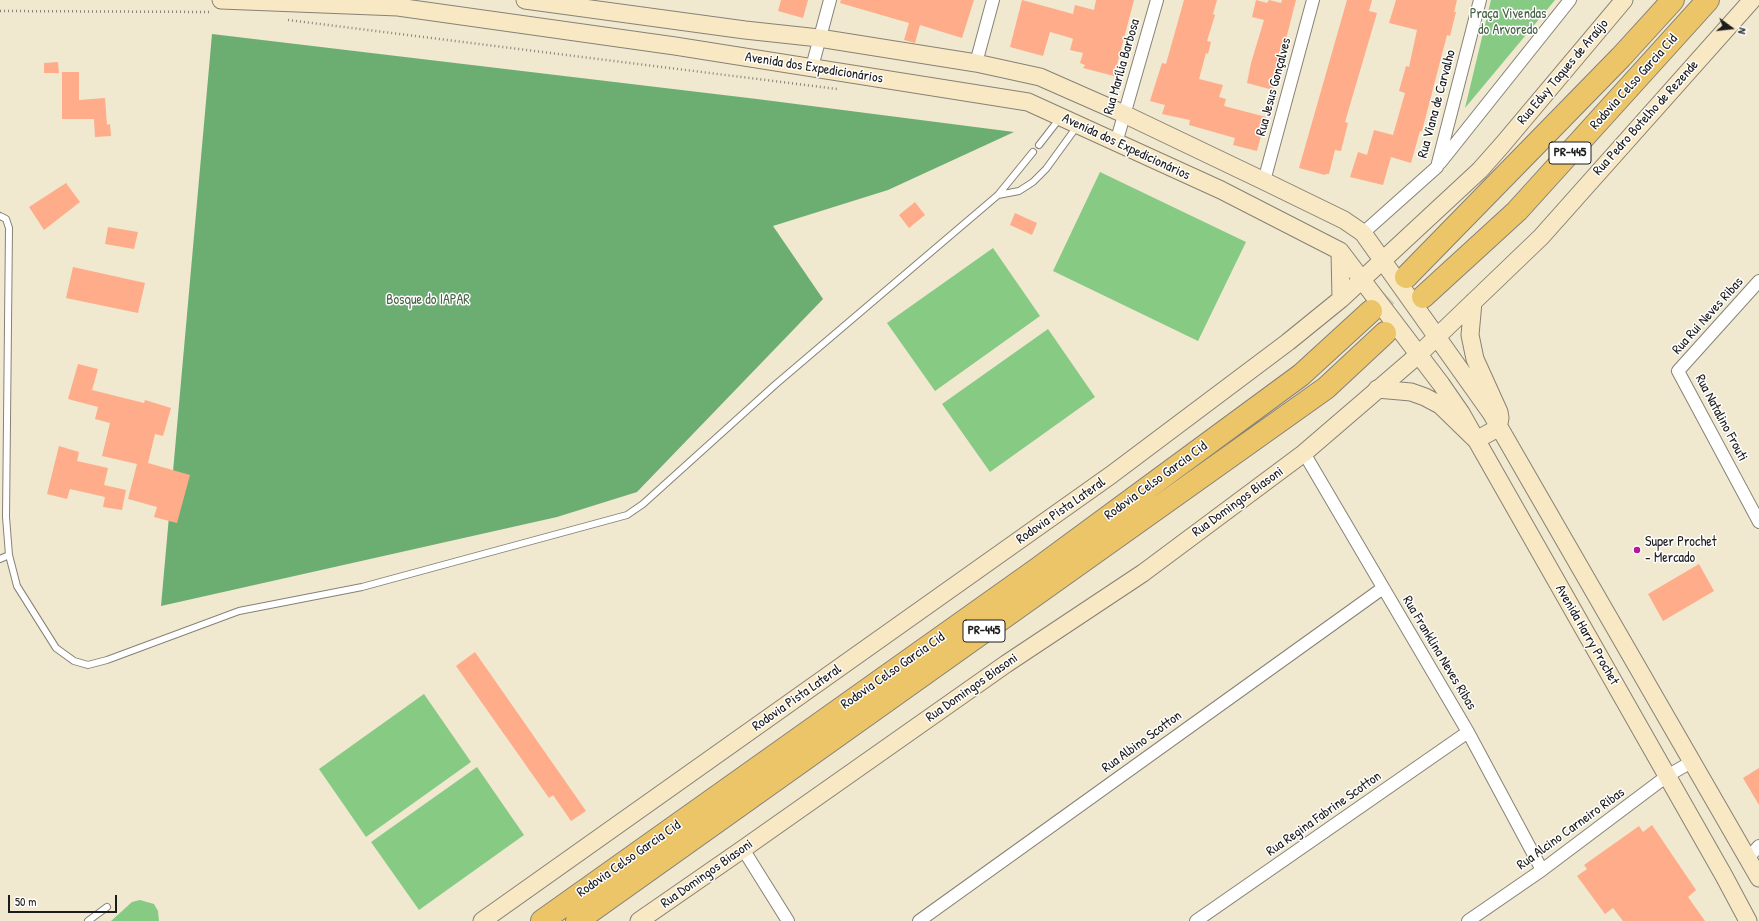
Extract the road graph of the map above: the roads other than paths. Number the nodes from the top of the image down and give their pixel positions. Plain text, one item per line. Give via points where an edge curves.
1 (525, 0) edge
2 (830, 0) edge
3 (993, 0) edge
4 (1157, 0) edge
5 (1313, 0) edge
6 (1480, 0) edge
7 (1570, 0) edge
8 (1624, 0) edge
9 (1673, 0) edge
10 (1708, 0) edge
11 (1752, 0) edge
12 (225, 3) edge
13 (820, 38) junction
14 (976, 63) junction
15 (812, 67) junction
16 (1124, 114) junction
17 (1061, 117) junction
18 (1078, 125) junction
19 (1116, 143) junction
20 (1038, 145) dead end
21 (1033, 152) dead end
22 (1437, 167) junction
23 (1264, 181) junction
24 (998, 195) junction
25 (0, 216) edge
26 (1363, 233) junction
27 (1340, 251) junction
28 (1382, 260) junction
29 (1406, 278) tunnel mouth
30 (1361, 279) junction
31 (1759, 281) edge
32 (1423, 297) tunnel mouth
33 (1340, 299) junction
34 (1473, 302) junction
35 (1371, 311) tunnel mouth
36 (1385, 333) tunnel mouth
37 (1437, 337) junction
38 (1418, 355) junction
39 (1678, 371) joint
40 (1377, 389) junction
41 (1498, 428) junction
42 (1476, 440) junction
43 (1304, 453) junction
44 (1759, 522) edge
45 (9, 555) junction
46 (0, 559) edge
47 (1383, 588) junction
48 (1468, 732) junction
49 (1692, 761) junction
50 (1667, 776) junction
51 (744, 849) junction
52 (1753, 852) edge
53 (1542, 870) junction
54 (1759, 878) edge
55 (107, 907) dead end
56 (88, 921) edge
57 (482, 921) edge
58 (542, 921) edge
59 (577, 921) edge
60 (639, 921) edge
61 (788, 921) edge
62 (919, 921) edge
63 (1196, 921) edge
64 (1468, 921) edge
65 (1748, 921) edge

1 - 13 street, Avenida dos Expedicionários
2 - 13 street
3 - 14 street
4 - 16 street, Rua Marília Barbosa
5 - 23 street, Rua Jesus Gonçalves
6 - 22 street, Rua Viana de Carvalho
7 - 22 street
8 - 28 street, Rua Edwy Taques de Araújo via 1480,170
9 - 29 highway, Rodovia Celso Garcia Cid / PR-445
10 - 32 highway, Rodovia Celso Garcia Cid / PR-445 via 1517,211
11 - 34 street, Rua Pedro Botelho de Rezende via 1541,237
12 - 15 street, Avenida dos Expedicionários via 398,8
13 - 14 street, Avenida dos Expedicionários
13 - 15 street
14 - 16 street, Avenida dos Expedicionários via 1040,77
15 - 17 street, Avenida dos Expedicionários via 1028,102
16 - 19 street, Rua Marília Barbosa
16 - 23 street, Avenida dos Expedicionários
17 - 18 street, Avenida dos Expedicionários
17 - 20 lane
18 - 19 street, Avenida dos Expedicionários
18 - 24 lane via 1046,169 1033,182 1019,191
19 - 27 street, Avenida dos Expedicionários via 1221,190
21 - 24 lane
22 - 26 street, Rua Viana de Carvalho
23 - 26 street, Avenida dos Expedicionários via 1344,220
24 - 45 lane via 776,384 643,504 627,515 362,587 239,611 88,665 74,661 56,648 17,586
25 - 45 lane via 6,219 9,228 6,517
26 - 28 street, Avenida dos Expedicionários
27 - 30 street, Avenida dos Expedicionários
27 - 33 street
28 - 30 street
28 - 37 street, Avenida dos Expedicionários
30 - 33 street
30 - 38 street, Avenida dos Expedicionários
31 - 39 street, Rua Rui Neves Ribas
33 - 57 street, Rodovia Pista Lateral via 1288,342 1111,475
34 - 37 street
34 - 41 street via 1470,335 1475,359 1499,412
35 - 58 highway, Rodovia Celso Garcia Cid / PR-445 via 1301,375 1036,570
36 - 59 highway, Rodovia Celso Garcia Cid / PR-445 via 1326,388
37 - 38 street
37 - 41 street, Avenida Harry Prochet
38 - 40 street
38 - 42 street, Avenida Harry Prochet via 1457,408
39 - 44 street, Rua Natalino Frouti
40 - 42 street via 1411,392 1425,397 1440,405
40 - 43 street
41 - 42 street
41 - 49 street, Avenida Harry Prochet
42 - 50 street, Avenida Harry Prochet
43 - 47 street, Rua Franklina Neves Ribas
43 - 51 street, Rua Domingos Biasoni via 1142,573 1006,664
45 - 46 lane
47 - 48 street, Rua Franklina Neves Ribas
47 - 62 street, Rua Albino Scotton
48 - 53 street, Rua Franklina Neves Ribas
48 - 63 street, Rua Regina Fabrine Scotton
49 - 50 street, Rua Alcino Carneiro Ribas
49 - 52 street, Avenida Harry Prochet
50 - 53 street, Rua Alcino Carneiro Ribas
50 - 65 street, Avenida Harry Prochet
51 - 60 street, Rua Domingos Biasoni
51 - 61 street
52 - 54 street, Avenida Harry Prochet
53 - 64 street, Rua Alcino Carneiro Ribas
55 - 56 lane

